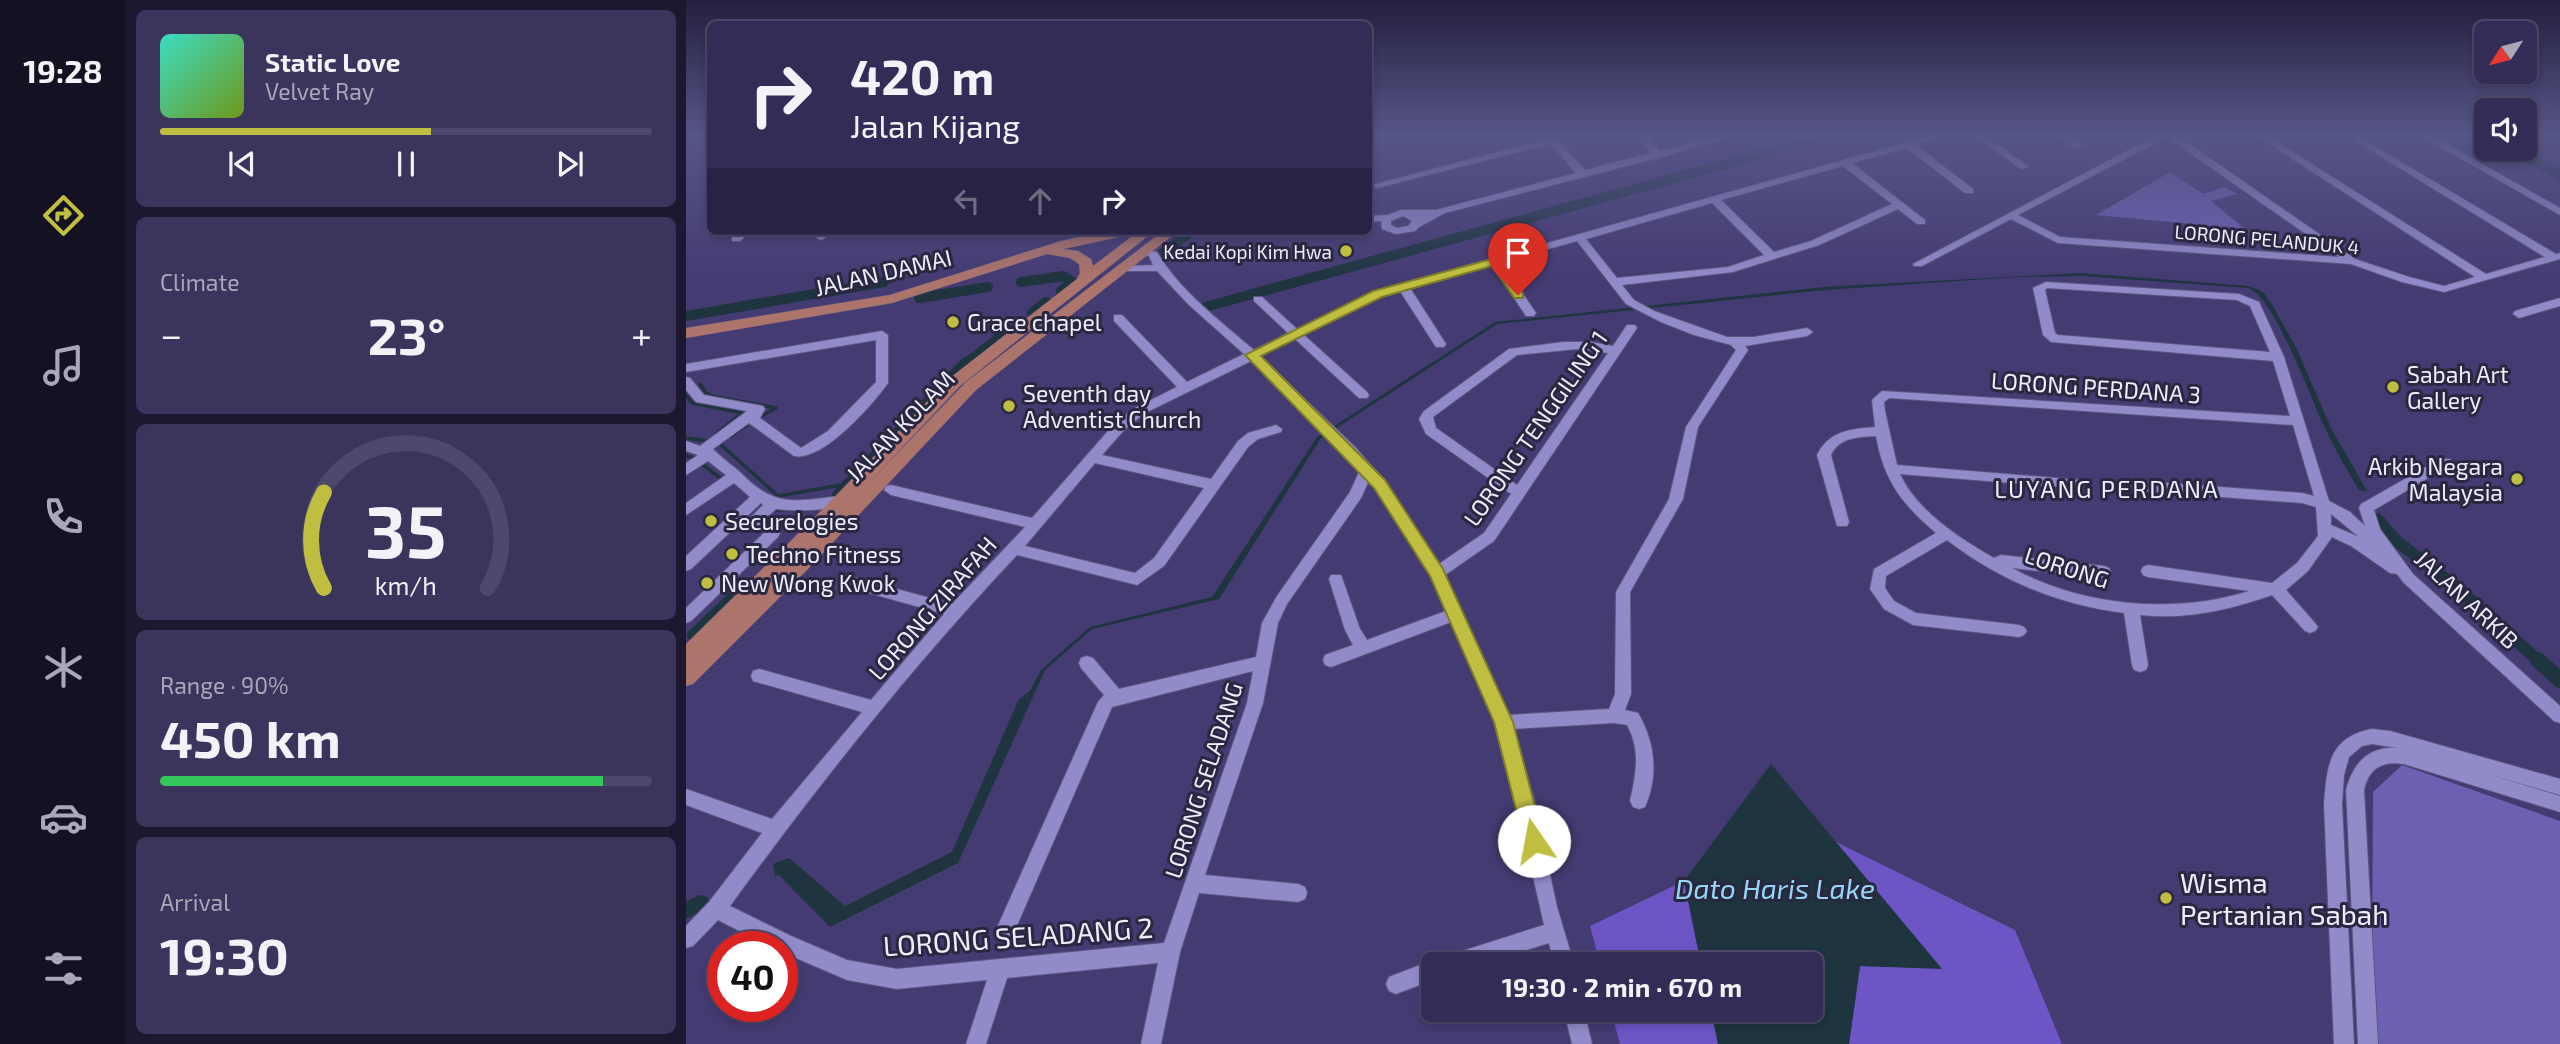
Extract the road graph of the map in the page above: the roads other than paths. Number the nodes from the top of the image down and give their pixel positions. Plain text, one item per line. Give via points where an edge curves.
1 (1385, 183) edge
2 (1550, 183) edge
3 (1771, 183) edge
4 (1871, 183) edge
5 (1958, 183) edge
6 (2073, 183) edge
7 (2238, 183) edge
8 (2335, 183) edge
9 (2431, 183) edge
10 (2509, 183) edge
11 (1377, 185) dead end
12 (1969, 191) dead end
13 (1714, 199) junction
14 (1899, 205) junction
15 (1441, 211) junction
16 (2560, 212) edge
17 (1410, 214) junction
18 (2010, 215) junction
19 (1372, 219) edge
20 (1387, 221) junction
21 (1922, 222) dead end
22 (1372, 224) edge
23 (1417, 224) junction
24 (741, 235) edge
25 (1074, 235) edge
26 (1109, 235) edge
27 (1142, 235) edge
28 (1166, 235) edge
29 (1579, 237) junction
30 (736, 239) dead end
31 (1146, 253) junction
32 (1025, 257) junction
33 (1772, 257) junction
34 (2557, 257) edge
35 (1495, 261) junction
36 (2352, 261) junction
37 (1918, 264) dead end
38 (1100, 268) junction
39 (1160, 268) junction
40 (1125, 269) junction
41 (2485, 278) junction
42 (1615, 282) junction
43 (1081, 284) junction
44 (1403, 287) junction
45 (1258, 299) dead end
46 (2560, 302) edge
47 (1530, 313) dead end
48 (2519, 314) dead end
49 (1118, 318) dead end
50 (686, 326) edge
51 (1631, 328) dead end
52 (1807, 332) dead end
53 (686, 333) edge
54 (1296, 333) junction
55 (1735, 342) junction
56 (1440, 345) dead end
57 (1614, 351) junction
58 (1252, 355) junction
59 (2278, 357) junction
60 (686, 368) edge
61 (686, 381) edge
62 (1184, 387) junction
63 (1891, 394) joint
64 (1363, 395) dead end
65 (756, 413) junction
66 (2297, 421) junction
67 (1276, 429) dead end
68 (1881, 431) junction
69 (686, 446) edge
70 (706, 452) junction
71 (1093, 458) junction
72 (2445, 462) dead end
73 (686, 470) edge
74 (1367, 470) junction
75 (1892, 470) junction
76 (736, 475) junction
77 (2076, 483) dead end
78 (1380, 484) junction
79 (1214, 485) junction
80 (2126, 485) dead end
81 (886, 486) junction
82 (1356, 494) junction
83 (1520, 494) junction
84 (760, 496) junction
85 (840, 501) junction
86 (775, 503) junction
87 (2323, 503) junction
88 (686, 510) edge
89 (736, 519) junction
90 (1842, 522) dead end
91 (752, 523) junction
92 (1035, 524) junction
93 (2325, 532) junction
94 (1946, 534) junction
95 (1014, 549) junction
96 (2390, 556) junction
97 (686, 565) edge
98 (1991, 565) junction
99 (2148, 571) dead end
100 (2104, 572) dead end
101 (1437, 573) junction
102 (2407, 578) junction
103 (1336, 579) dead end
104 (849, 582) dead end
105 (2276, 589) junction
106 (2131, 609) junction
107 (955, 611) junction
108 (1455, 614) junction
109 (686, 617) edge
110 (2309, 627) dead end
111 (2019, 631) dead end
112 (1363, 648) junction
113 (686, 657) edge
114 (1331, 660) dead end
115 (1261, 662) junction
116 (1087, 663) dead end
117 (2140, 665) dead end
118 (759, 676) dead end
119 (686, 678) edge
120 (1116, 697) junction
121 (874, 709) junction
122 (1614, 716) junction
123 (2560, 716) edge
124 (1503, 722) junction
125 (2560, 787) edge
126 (686, 797) edge
127 (1639, 802) dead end
128 (2560, 804) edge
129 (775, 828) junction
130 (1195, 883) junction
131 (1298, 893) dead end
132 (716, 909) junction
133 (1005, 930) dead end
134 (1556, 931) junction
135 (686, 939) edge
136 (1170, 952) junction
137 (1490, 952) edge
138 (1561, 952) edge
139 (1000, 970) junction
140 (1421, 975) edge
141 (1396, 984) dead end
142 (1577, 1022) edge
143 (976, 1044) edge
144 (1151, 1044) edge
145 (1582, 1044) edge
146 (2344, 1044) edge
147 (2368, 1044) edge

1 - 11 street
2 - 15 street
3 - 13 street, LORONG ZIRAFAH
4 - 14 street
5 - 12 street
6 - 18 street
7 - 36 street
8 - 41 street
9 - 34 street
10 - 16 street
13 - 29 street, LORONG ZIRAFAH
13 - 33 street
14 - 21 street
14 - 33 street
15 - 17 street
15 - 23 street
17 - 20 street via 1396,214
17 - 23 street
18 - 36 street, LORONG PELANDUK 4 via 2058,240
18 - 37 street
19 - 20 street
20 - 22 street
20 - 23 street via 1391,230 1401,232
24 - 30 street
25 - 50 main road, JALAN DAMAI via 864,295
26 - 32 main road, JALAN DAMAI
27 - 38 main road, JALAN KOLAM
28 - 31 main road, JALAN KOLAM
29 - 35 street, LORONG ZIRAFAH
29 - 42 street
31 - 38 main road
31 - 39 street via 1153,254
31 - 40 main road, JALAN KOLAM
32 - 43 main road via 1064,253 1080,257 1087,273
32 - 53 main road, JALAN DAMAI via 892,299
33 - 42 street via 1729,270
34 - 41 street, LORONG PELANDUK 4
35 - 44 street, LORONG ZIRAFAH
35 - 47 street
36 - 41 street, LORONG PELANDUK 4 via 2444,289
38 - 43 main road, JALAN KOLAM
39 - 40 street
39 - 58 street
40 - 81 main road, JALAN KOLAM via 971,386
42 - 55 street via 1639,310
43 - 85 main road, JALAN KOLAM via 955,382
44 - 54 street, LORONG ZIRAFAH via 1377,294
44 - 56 street
45 - 54 street
46 - 48 street
49 - 62 street
51 - 57 street, LORONG TENGGILING 1
52 - 55 street
54 - 58 street, LORONG ZIRAFAH
54 - 64 street
55 - 122 street via 1742,350 1692,427 1676,499 1623,592 1623,694
57 - 83 street, LORONG TENGGILING 1
57 - 83 street via 1601,346 1513,352 1428,414 1425,419 1431,431
58 - 62 street, LORONG ZIRAFAH
58 - 74 street
59 - 59 street via 2255,304 2239,297 2039,288 2052,338
59 - 66 street
60 - 65 street via 883,335 881,383 811,451 799,453
61 - 65 street via 700,399
62 - 71 street, LORONG ZIRAFAH via 1120,426
63 - 66 street, LORONG PERDANA 3
63 - 68 street, LORONG via 1878,400
65 - 70 street
66 - 87 street
67 - 79 street via 1243,444
68 - 75 street, LORONG
68 - 90 street via 1843,435 1826,448
69 - 70 street
70 - 73 street
70 - 76 street
71 - 79 street
71 - 92 street, LORONG ZIRAFAH
72 - 96 street, JALAN ARKIB via 2366,508
74 - 78 street
74 - 82 street, LORONG SELADANG
75 - 77 street
75 - 94 street, LORONG via 1916,507
76 - 84 street
76 - 88 street
78 - 82 street
78 - 101 street
79 - 95 street via 1159,562 1137,579
80 - 87 street
81 - 85 main road
81 - 92 street
81 - 119 main road, JALAN KOLAM
82 - 115 street, LORONG SELADANG via 1282,600 1270,623
83 - 101 street, LORONG TENGGILING 1 via 1489,537
84 - 86 street
84 - 89 street
85 - 86 street
85 - 113 main road, JALAN KOLAM
86 - 91 street
87 - 93 street
87 - 96 street via 2342,512
89 - 91 street
89 - 97 street
91 - 109 street via 771,527 773,533
92 - 95 street, LORONG ZIRAFAH
93 - 102 street via 2368,551
93 - 105 street, LORONG via 2300,568
94 - 98 street, LORONG
94 - 111 street via 1879,573 1877,589 1889,605 1913,619
95 - 107 street, LORONG ZIRAFAH
96 - 102 street, JALAN ARKIB
98 - 100 street via 2001,561
98 - 106 street, LORONG via 2077,598
99 - 105 street
101 - 108 street
102 - 123 street, JALAN ARKIB
103 - 112 street
104 - 107 street
105 - 106 street, LORONG via 2212,607
105 - 110 street
106 - 117 street
107 - 121 street, LORONG ZIRAFAH
108 - 112 street
108 - 124 street
112 - 114 street
115 - 120 street
115 - 130 street, LORONG SELADANG via 1255,704
116 - 120 street
118 - 121 street
120 - 133 street via 1106,702
121 - 129 street, LORONG ZIRAFAH
122 - 124 street
122 - 127 street via 1632,718 1645,742
124 - 134 street
125 - 146 street via 2390,738 2363,737 2345,749 2336,770 2333,804
126 - 129 street
128 - 147 street via 2404,756 2385,755 2363,767 2355,790
129 - 132 street, LORONG ZIRAFAH
130 - 131 street
130 - 136 street, LORONG SELADANG
132 - 135 street, LORONG ZIRAFAH
132 - 139 street, LORONG SELADANG 2 via 847,970 897,979
134 - 137 street
134 - 138 street
136 - 139 street, LORONG SELADANG 2
136 - 144 street, LORONG SELADANG
139 - 143 street
140 - 141 street
142 - 145 street

